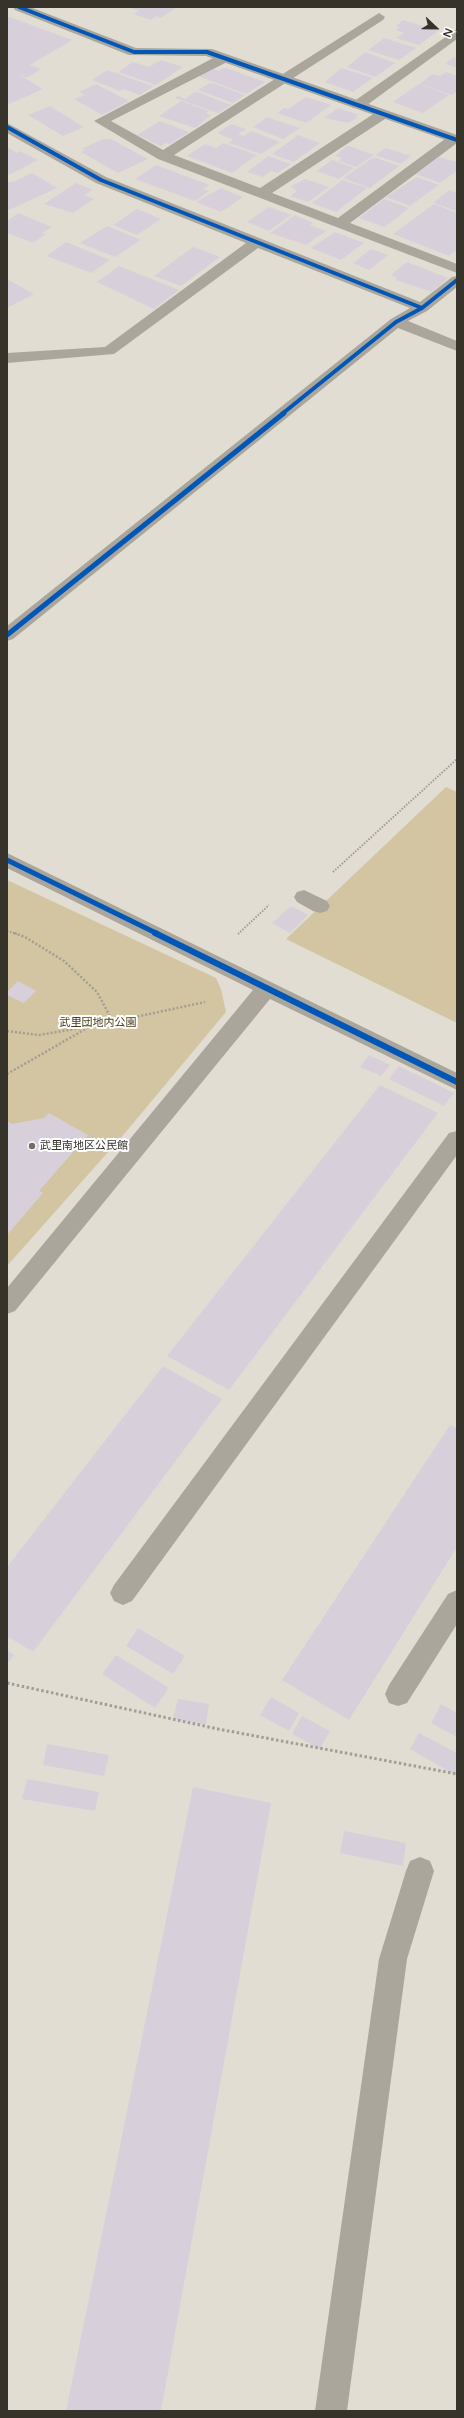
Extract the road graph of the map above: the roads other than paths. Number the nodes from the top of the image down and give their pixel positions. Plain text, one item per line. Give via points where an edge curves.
1 (19, 7) edge
2 (379, 17) dead end
3 (457, 33) edge
4 (224, 58) junction
5 (285, 79) junction
6 (358, 105) junction
7 (383, 114) junction
8 (7, 127) edge
9 (456, 140) edge
10 (163, 156) junction
11 (261, 194) junction
12 (339, 224) junction
13 (258, 241) junction
14 (457, 269) edge
15 (457, 280) edge
16 (422, 308) junction
17 (396, 322) junction
18 (457, 346) edge
19 (7, 358) edge
20 (7, 635) edge
21 (7, 860) edge
22 (267, 988) junction
23 (457, 1082) edge
24 (457, 1139) edge
25 (7, 1304) edge
26 (123, 1593) dead end
27 (457, 1602) edge
28 (398, 1694) dead end
29 (420, 1871) dead end
30 (331, 2411) edge

1 - 4 street via 134,52 207,52
2 - 5 street
3 - 6 street
4 - 5 street
4 - 10 street via 101,121
5 - 6 street
5 - 10 street
6 - 7 street
7 - 9 street
7 - 11 street
8 - 13 street via 101,180
9 - 12 street
10 - 11 street
11 - 12 street
12 - 14 street
13 - 16 street
13 - 19 street via 109,351
15 - 16 street
16 - 17 street
17 - 18 street
17 - 20 street
21 - 22 street
22 - 23 street
22 - 25 street
24 - 26 street
27 - 28 street
29 - 30 street via 393,1959

